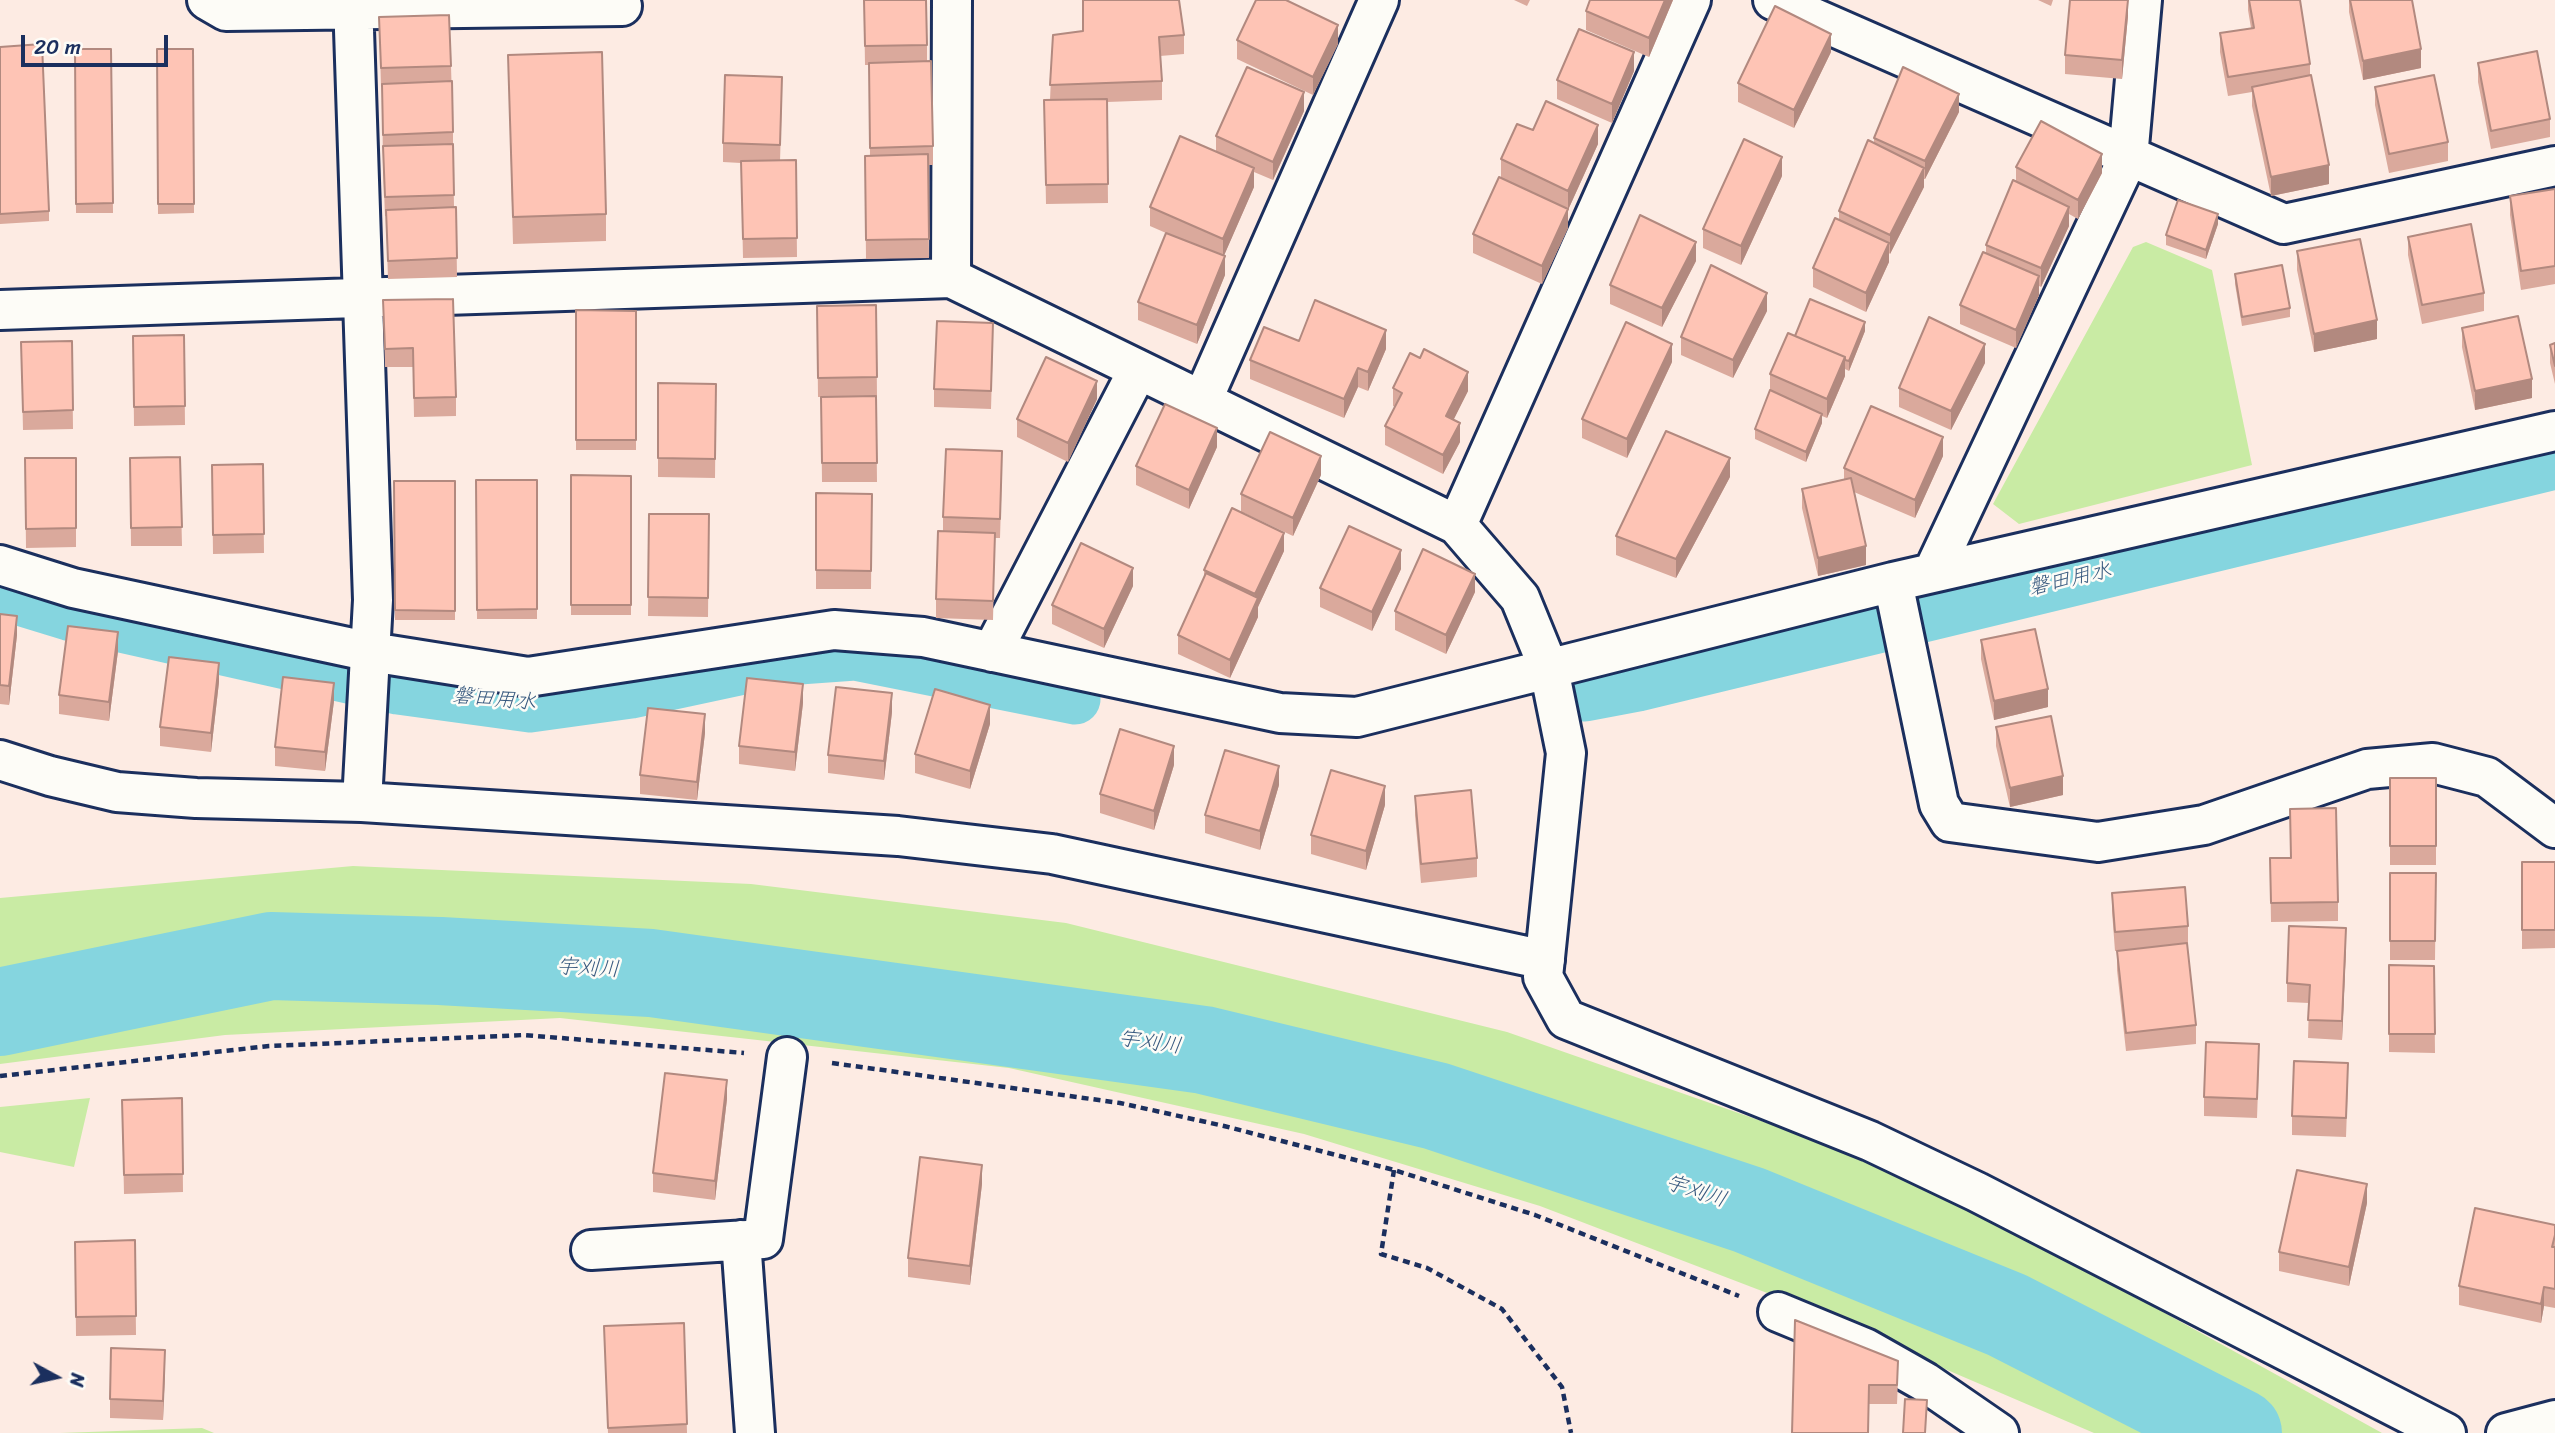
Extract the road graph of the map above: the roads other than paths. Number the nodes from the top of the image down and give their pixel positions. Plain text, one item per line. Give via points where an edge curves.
1 (207, 0) edge
2 (951, 0) edge
3 (1379, 0) edge
4 (1691, 0) edge
5 (1773, 0) edge
6 (2142, 0) edge
7 (353, 6) edge
8 (622, 6) dead end
9 (2128, 158) junction
10 (2555, 166) edge
11 (951, 278) junction
12 (365, 298) junction
13 (0, 310) edge
14 (1139, 370) junction
15 (1202, 401) junction
16 (2555, 432) edge
17 (1457, 525) junction
18 (0, 565) edge
19 (1933, 572) junction
20 (1899, 608) junction
21 (371, 652) junction
22 (992, 652) junction
23 (1549, 668) junction
24 (0, 760) edge
25 (362, 802) junction
26 (2555, 828) edge
27 (1545, 960) junction
28 (787, 1057) road end
29 (741, 1240) junction
30 (591, 1250) dead end
31 (1779, 1312) road end
32 (2555, 1420) edge
33 (755, 1433) edge
34 (1999, 1433) edge
35 (2446, 1433) edge
36 (2506, 1433) edge

1 - 7 street via 226,11
2 - 11 street
3 - 15 street
4 - 17 street
5 - 9 street
6 - 9 street
7 - 8 street
7 - 12 street
9 - 10 street via 2284,224
9 - 19 street
11 - 12 street
11 - 14 street
12 - 13 street
12 - 21 street
14 - 15 street
14 - 22 street
15 - 17 street
16 - 19 street
17 - 23 street via 1520,598
18 - 21 street via 73,588
19 - 20 street
20 - 23 street
20 - 26 street via 1939,804 1950,822 2098,842 2204,825 2367,769 2433,763 2487,777
21 - 22 street via 528,677 834,629 923,637
21 - 25 street
22 - 23 street via 1280,713 1357,717
23 - 27 street via 1566,753
24 - 25 street via 117,792
25 - 27 street via 898,835 1052,854
27 - 35 street via 1543,977 1566,1019 1870,1141
28 - 29 street via 763,1239
29 - 30 street
29 - 33 street
31 - 34 street via 1865,1348
32 - 36 street

